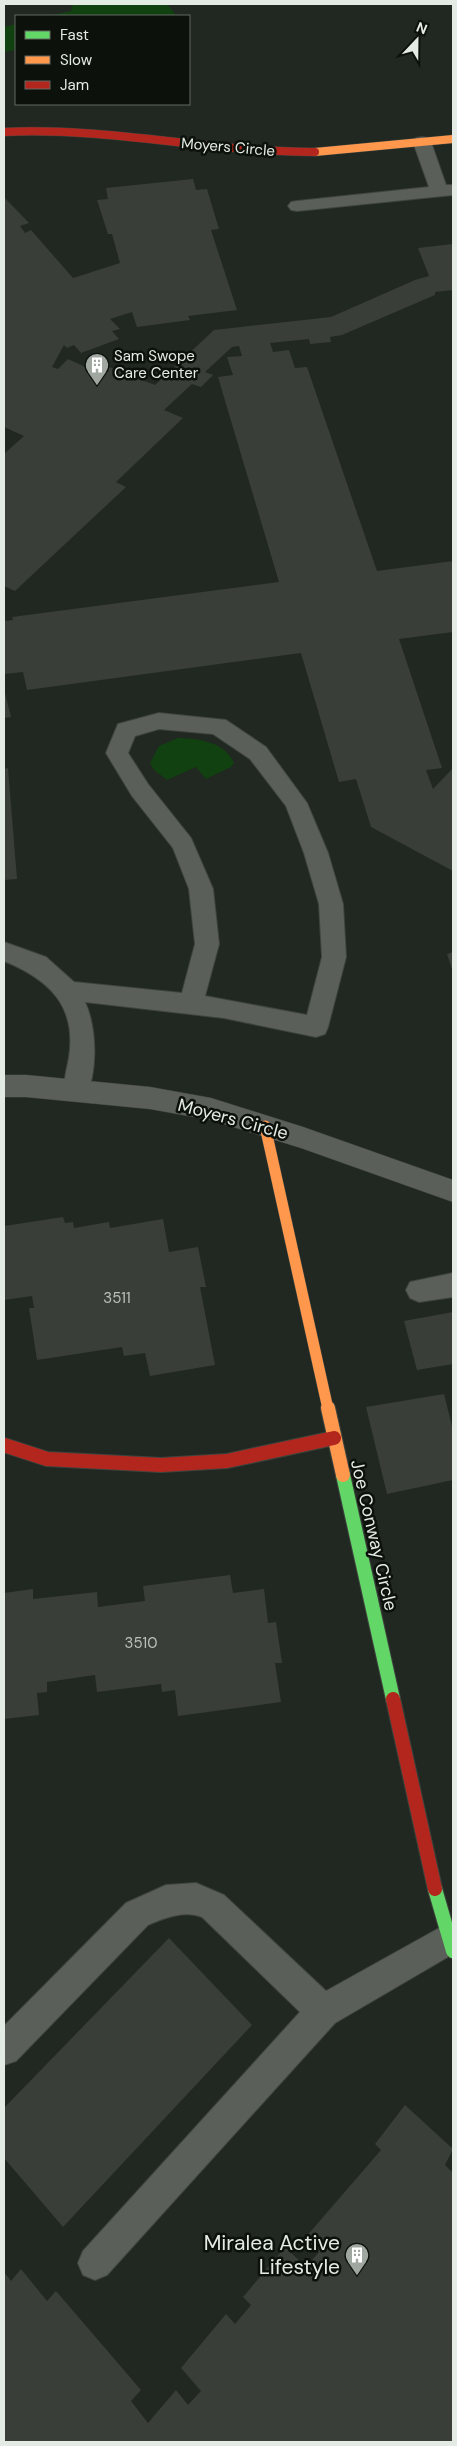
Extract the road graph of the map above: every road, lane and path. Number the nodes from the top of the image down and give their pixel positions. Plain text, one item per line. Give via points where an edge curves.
1 (4, 132) edge
2 (453, 139) edge
3 (422, 142) junction
4 (446, 190) edge
5 (297, 206) dead end
6 (4, 951) edge
7 (68, 991) junction
8 (191, 1003) junction
9 (4, 1086) edge
10 (76, 1091) junction
11 (265, 1126) junction
12 (453, 1191) edge
13 (453, 1285) edge
14 (419, 1290) dead end
15 (334, 1438) junction
16 (4, 1445) edge
17 (451, 1944) edge
18 (324, 2011) junction
19 (4, 2049) edge
20 (95, 2262) dead end

1 - 3 street, Moyers Circle via 26,129 96,131 248,151 317,153
2 - 3 street, Moyers Circle
3 - 4 lane
4 - 5 lane
6 - 7 lane via 37,964
7 - 8 lane
7 - 10 lane via 80,1017 82,1052
8 - 8 lane via 257,1013 316,1027 334,957 331,904 316,853 296,803 258,753 218,726 159,721 126,730 117,753 140,790 183,844 201,889 207,944
9 - 10 street, Moyers Circle
10 - 11 street, Moyers Circle via 150,1098 203,1108
11 - 12 street, Moyers Circle
11 - 15 street, Joe Conway Circle
13 - 14 lane
15 - 16 street via 227,1461 161,1465 47,1459
15 - 17 street, Joe Conway Circle via 435,1888
17 - 18 lane
18 - 19 lane via 214,1906 196,1899 166,1901 137,1914
18 - 20 lane

